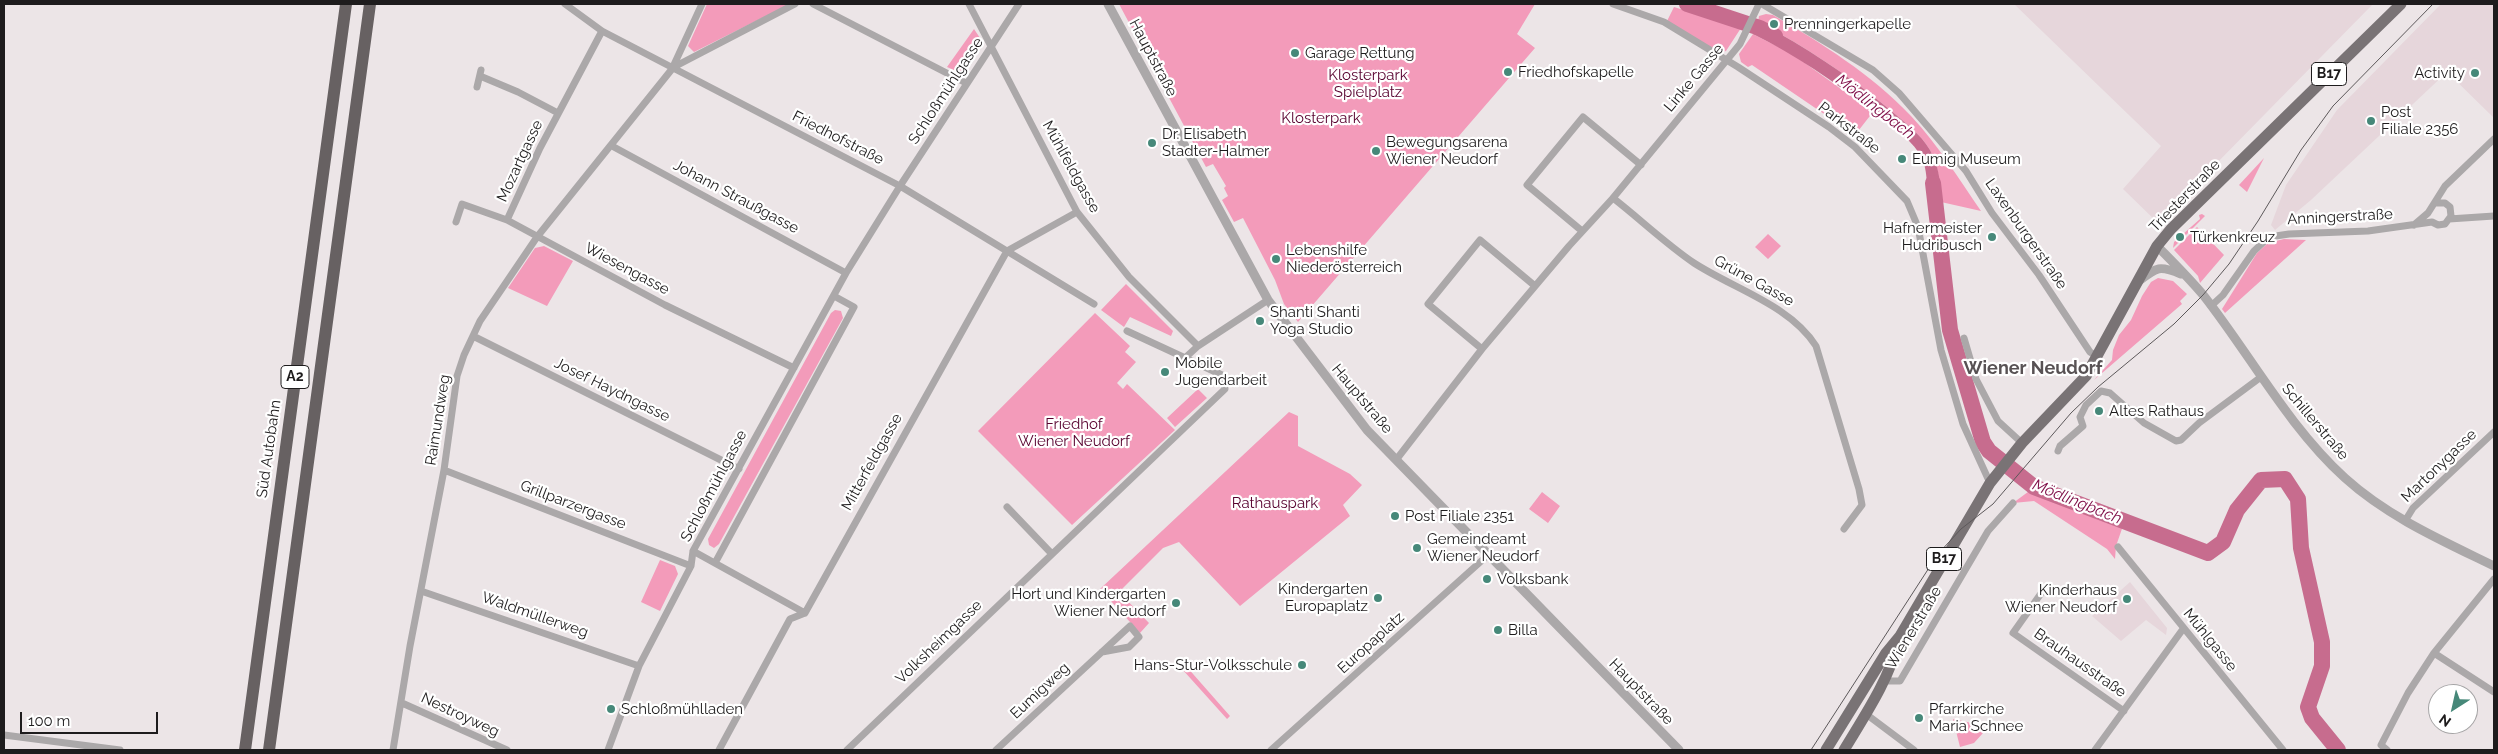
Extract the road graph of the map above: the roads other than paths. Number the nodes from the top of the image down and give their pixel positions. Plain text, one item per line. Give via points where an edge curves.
1 (346, 4) edge
2 (370, 4) edge
3 (565, 4) edge
4 (702, 4) edge
5 (795, 4) edge
6 (813, 4) edge
7 (969, 4) edge
8 (1019, 4) edge
9 (1108, 4) edge
10 (1613, 4) edge
11 (1761, 4) edge
12 (2401, 4) edge
13 (602, 31) junction
14 (991, 47) junction
15 (1727, 60) junction
16 (672, 69) junction
17 (966, 83) junction
18 (477, 87) dead end
19 (558, 113) junction
20 (2494, 139) edge
21 (612, 146) junction
22 (1641, 166) junction
23 (900, 186) junction
24 (2445, 186) junction
25 (1613, 198) junction
26 (2436, 203) junction
27 (2445, 203) junction
28 (1077, 212) junction
29 (2428, 213) junction
30 (2450, 216) junction
31 (2494, 216) edge
32 (507, 220) junction
33 (456, 222) dead end
34 (2432, 222) junction
35 (2413, 226) junction
36 (1582, 231) junction
37 (537, 237) junction
38 (2157, 246) junction
39 (1007, 251) junction
40 (846, 273) junction
41 (2183, 275) junction
42 (2138, 282) junction
43 (1535, 286) junction
44 (834, 296) junction
45 (1268, 300) junction
46 (1094, 304) dead end
47 (2211, 306) junction
48 (1128, 331) dead end
49 (473, 336) junction
50 (1964, 338) dead end
51 (1198, 346) junction
52 (1482, 349) junction
53 (2098, 357) junction
54 (1186, 358) junction
55 (794, 368) junction
56 (2261, 377) junction
57 (2494, 432) edge
58 (2022, 443) junction
59 (2058, 451) dead end
60 (1396, 460) junction
61 (739, 468) junction
62 (444, 470) junction
63 (1990, 483) junction
64 (2013, 503) dead end
65 (1007, 507) dead end
66 (2405, 521) junction
67 (1844, 529) dead end
68 (2118, 547) dead end
69 (693, 551) junction
70 (1051, 553) junction
71 (1488, 555) junction
72 (715, 563) junction
73 (691, 566) junction
74 (2494, 566) edge
75 (2494, 579) edge
76 (421, 591) junction
77 (2042, 592) dead end
78 (805, 613) junction
79 (2183, 629) junction
80 (1900, 636) junction
81 (1102, 652) junction
82 (2434, 653) junction
83 (639, 666) junction
84 (1884, 681) junction
85 (2494, 692) edge
86 (402, 703) junction
87 (2124, 711) junction
88 (1866, 714) junction
89 (4, 735) edge
90 (120, 750) edge
91 (245, 750) edge
92 (269, 750) edge
93 (393, 750) edge
94 (507, 750) edge
95 (608, 750) edge
96 (719, 750) edge
97 (846, 750) edge
98 (996, 750) edge
99 (1271, 750) edge
100 (1679, 750) edge
101 (1826, 750) edge
102 (1844, 750) edge
103 (1914, 750) edge
104 (2095, 750) edge
105 (2283, 750) edge
106 (2387, 750) edge

1 - 91 highway, Süd Autobahn / A2
2 - 92 highway, A2
3 - 13 street, Friedhofstraße
4 - 16 street
5 - 16 street
6 - 17 street
7 - 14 street, Mühlfeldgasse
8 - 14 street, Schloßmühlgasse
9 - 45 street, Hauptstraße
10 - 15 street, Parkstraße via 1664,22
11 - 15 street, Linke Gasse via 1740,44
11 - 53 street, Laxenburgerstraße via 1873,70 1899,93 1966,171 2090,352
12 - 38 main road, Triesterstraße / B17
13 - 16 street, Friedhofstraße
13 - 19 street, Mozartgasse
14 - 17 street, Schloßmühlgasse
14 - 28 street, Mühlfeldgasse
15 - 22 street, Linke Gasse
15 - 63 street, Parkstraße via 1843,137 1907,201 1918,227 1941,350 1963,424
16 - 21 street, Raimundweg
16 - 23 street, Friedhofstraße
17 - 23 street, Schloßmühlgasse
18 - 19 street, Mozartgasse via 480,73
19 - 32 street, Mozartgasse
20 - 24 street, Anningerstraße
21 - 37 street, Raimundweg
21 - 40 street, Johann Straußgasse
22 - 25 street, Linke Gasse
22 - 36 street via 1583,117 1528,185
23 - 39 street, Friedhofstraße
23 - 40 street, Schloßmühlgasse
24 - 26 street, Anningerstraße
24 - 27 street
25 - 36 street, Linke Gasse
25 - 67 street, Grüne Gasse via 1692,261 1791,317 1807,332 1816,346 1860,489 1862,505
26 - 27 street
26 - 29 street, Anningerstraße
27 - 30 street
28 - 39 street
28 - 51 street, Mühlfeldgasse via 1129,277
29 - 34 street
29 - 35 street, Anningerstraße
30 - 31 street, Anningerstraße
30 - 34 street, Anningerstraße via 2442,225
32 - 33 street, Wiesengasse via 462,204
32 - 37 street, Wiesengasse
34 - 35 street, Anningerstraße
35 - 47 street, Anningerstraße via 2269,237 2254,251 2224,296
36 - 43 street, Linke Gasse
37 - 49 street, Raimundweg
37 - 55 street, Wiesengasse
38 - 41 street, Schillerstraße
38 - 42 main road, Triesterstraße / B17
39 - 46 street, Friedhofstraße
39 - 78 street, Mitterfeldgasse
40 - 44 street, Schloßmühlgasse
41 - 42 street via 2165,267 2152,271
41 - 47 street, Schillerstraße
42 - 53 main road, Triesterstraße / B17
43 - 52 street, Linke Gasse
43 - 52 street via 1480,240 1428,304
44 - 55 street, Schloßmühlgasse
44 - 72 street via 854,307
45 - 51 street
45 - 60 street, Hauptstraße via 1345,402
47 - 56 street, Schillerstraße
48 - 54 street
49 - 61 street, Josef Haydngasse
49 - 62 street, Raimundweg via 457,376
50 - 58 street via 1976,379 1998,421
51 - 54 street
52 - 60 street, Linke Gasse
53 - 58 main road, Triesterstraße / B17 via 2086,376
54 - 70 street, Volksheimgasse via 1222,375 1225,389
55 - 61 street, Schloßmühlgasse
56 - 59 street via 2181,440 2170,439 2110,393 2101,391 2086,405 2080,418 2083,426
56 - 66 street, Schillerstraße via 2328,462
57 - 66 street, Martonygasse via 2413,508
58 - 63 main road, Triesterstraße / B17
60 - 71 street, Hauptstraße
61 - 69 street, Schloßmühlgasse
62 - 73 street, Grillparzergasse
62 - 76 street, Raimundweg
63 - 80 main road, Wienerstraße / B17
64 - 84 street, Wienerstraße via 1988,531 1900,681
65 - 70 street
66 - 74 street, Schillerstraße
68 - 79 street, Mühlgasse
69 - 72 street
69 - 73 street, Schloßmühlgasse
70 - 97 street, Volksheimgasse
71 - 99 street, Europaplatz
71 - 100 street, Hauptstraße
72 - 78 street
73 - 83 street, Schloßmühlgasse
75 - 82 street
76 - 83 street, Waldmüllerweg
76 - 86 street, Raimundweg
77 - 87 street, Brauhausstraße via 2013,633
78 - 96 street, Mitterfeldgasse via 790,619
79 - 87 street, Brauhausstraße
79 - 105 street, Mühlgasse
80 - 84 main road, Wienerstraße / B17
80 - 101 main road, Wienerstraße / B17
81 - 81 street, Eumigweg via 1129,647 1139,637 1130,626
81 - 98 street, Eumigweg
82 - 85 street
82 - 106 street via 2408,693 2381,745
83 - 95 street, Schloßmühlgasse
84 - 88 main road, Wienerstraße / B17
86 - 93 street, Raimundweg
86 - 94 street, Nestroyweg
87 - 104 street, Brauhausstraße
88 - 102 main road, Wienerstraße / B17
88 - 103 street
89 - 90 street

